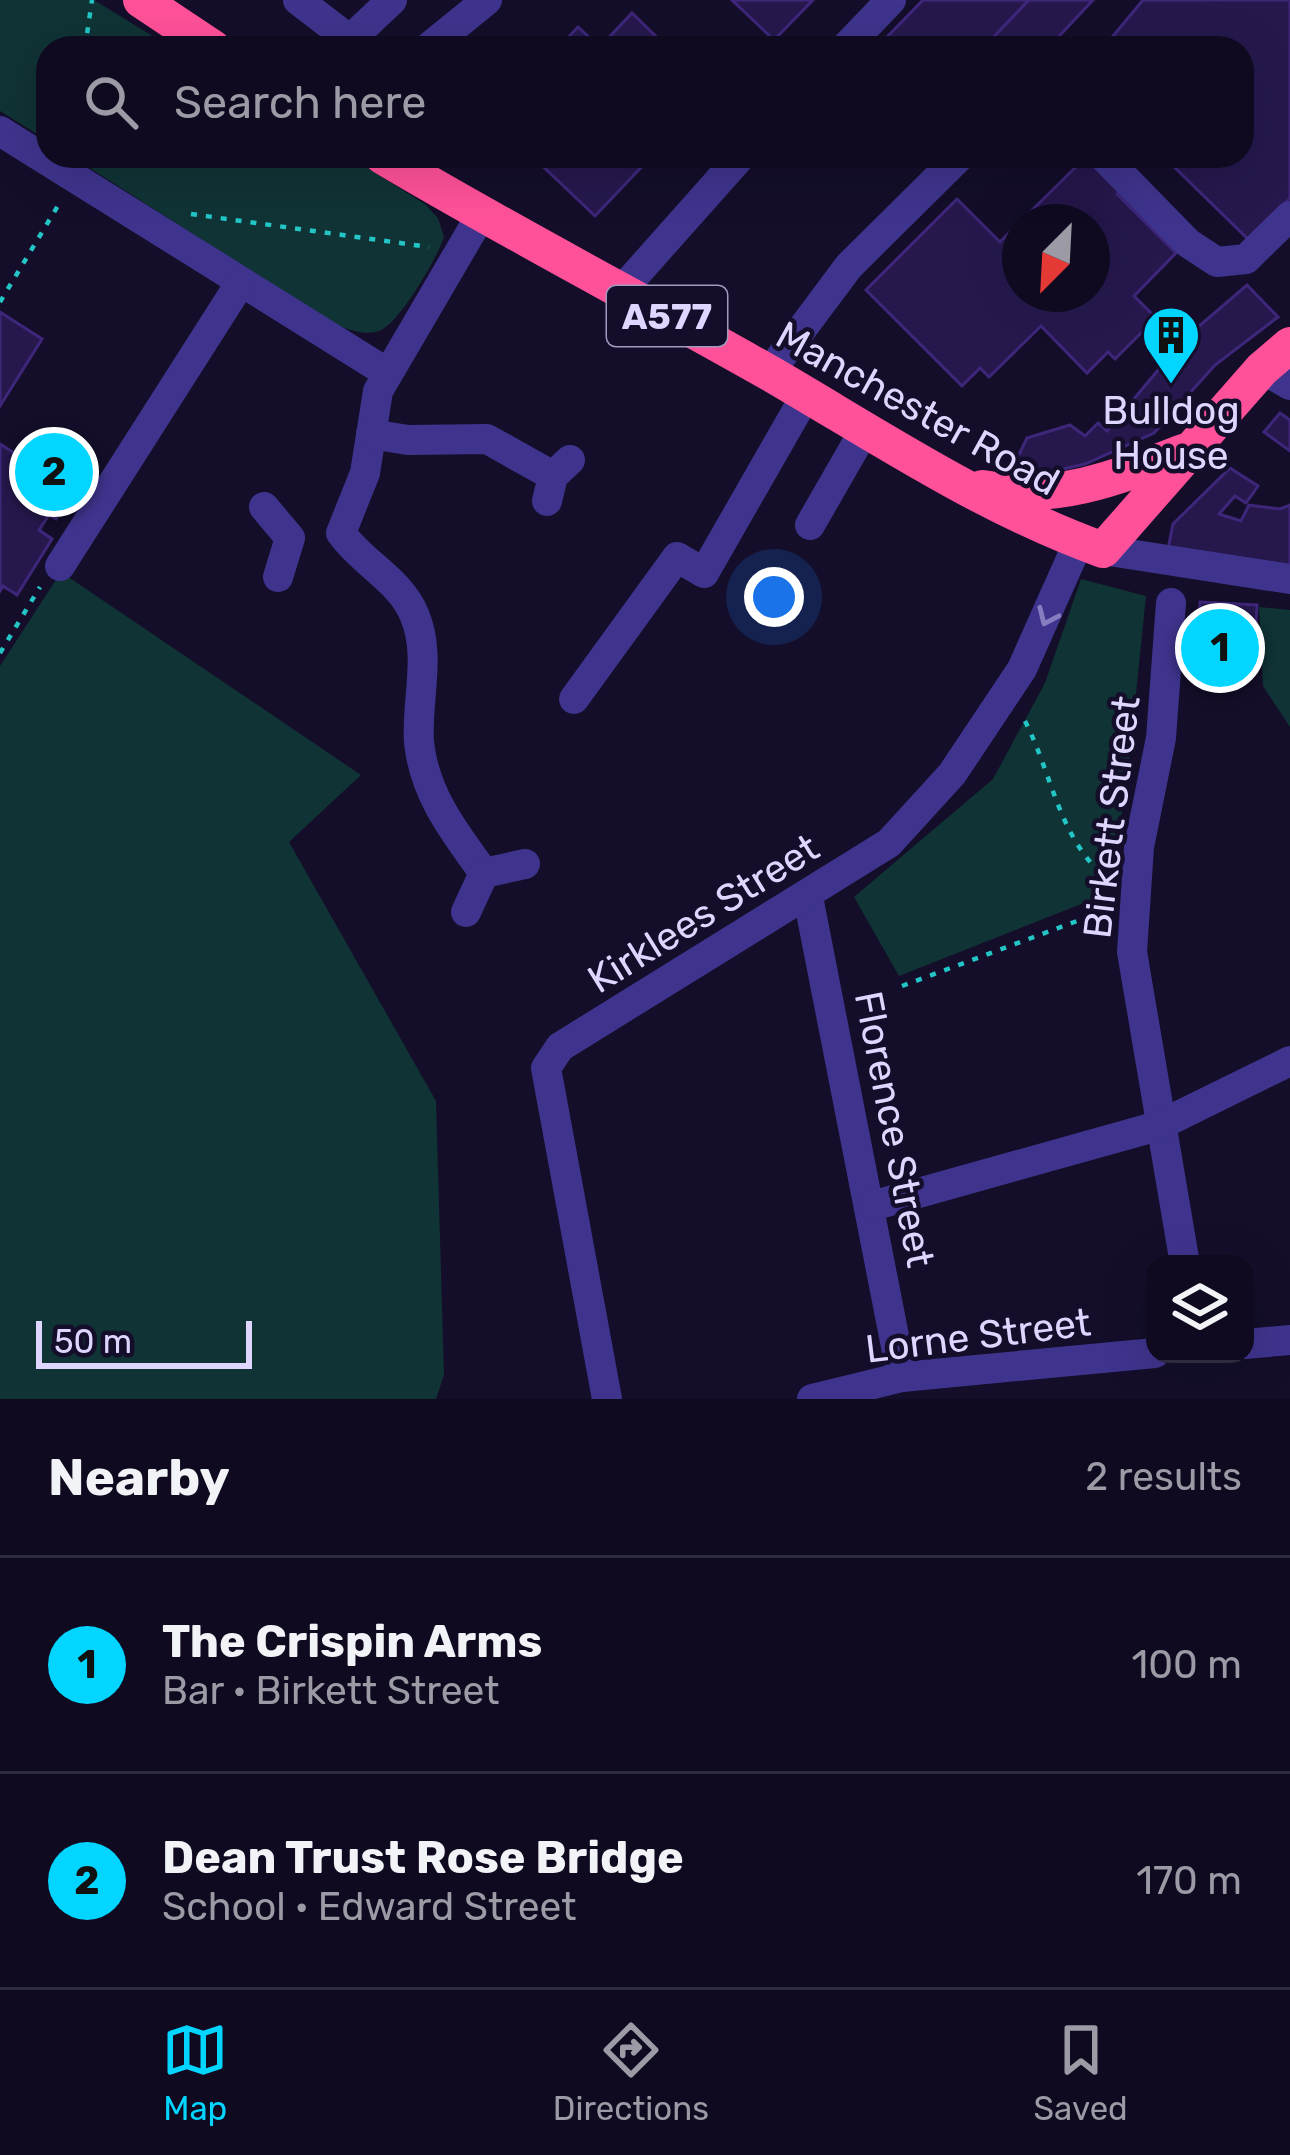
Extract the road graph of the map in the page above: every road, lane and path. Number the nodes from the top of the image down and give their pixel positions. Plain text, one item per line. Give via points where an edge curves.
1 (92, 0) edge
2 (141, 0) edge
3 (298, 0) edge
4 (392, 0) edge
5 (487, 0) edge
6 (891, 0) edge
7 (87, 36) edge
8 (196, 36) edge
9 (345, 36) edge
10 (349, 36) edge
11 (443, 36) edge
12 (856, 36) edge
13 (0, 131) edge
14 (36, 154) edge
15 (58, 168) edge
16 (402, 168) edge
17 (730, 168) edge
18 (947, 168) edge
19 (1115, 168) edge
20 (74, 178) junction
21 (186, 214) dead end
22 (481, 215) junction
23 (1290, 216) edge
24 (459, 250) junction
25 (241, 282) junction
26 (621, 291) junction
27 (0, 302) edge
28 (1290, 345) edge
29 (386, 372) junction
30 (769, 374) junction
31 (1276, 377) edge
32 (806, 395) junction
33 (864, 430) junction
34 (371, 434) junction
35 (1192, 449) junction
36 (557, 479) dead end
37 (948, 481) junction
38 (264, 508) dead end
39 (810, 525) dead end
40 (341, 532) junction
41 (290, 538) junction
42 (1091, 546) junction
43 (60, 566) joint
44 (278, 577) dead end
45 (1290, 579) edge
46 (1171, 603) dead end
47 (0, 653) edge
48 (1010, 689) junction
49 (574, 699) dead end
50 (525, 865) dead end
51 (484, 873) junction
52 (808, 897) junction
53 (1134, 901) junction
54 (466, 912) dead end
55 (902, 986) dead end
56 (1290, 1061) edge
57 (1158, 1126) junction
58 (872, 1206) junction
59 (1182, 1255) edge
60 (1290, 1340) edge
61 (1254, 1343) edge
62 (1146, 1354) edge
63 (902, 1377) junction
64 (607, 1399) edge
65 (812, 1399) edge

1 - 7 path
2 - 8 highway
3 - 9 street
4 - 10 street
5 - 11 street
6 - 12 street
13 - 14 street
15 - 20 street
16 - 22 highway, Manchester Road / A577
17 - 26 street
18 - 30 street via 849,266
19 - 23 street via 1217,262 1246,259
20 - 25 street
20 - 27 path
21 - 24 path
22 - 24 street
22 - 26 highway, Manchester Road / A577
24 - 29 street
25 - 29 street
25 - 43 street
26 - 30 highway, Manchester Road / A577
28 - 31 highway
29 - 34 street
30 - 32 highway, Manchester Road / A577
31 - 35 highway
32 - 33 highway, Manchester Road / A577
32 - 49 street via 704,573 677,557
33 - 37 highway, Manchester Road / A577
33 - 39 street
34 - 36 street via 487,439
34 - 40 street via 357,502
35 - 37 highway via 1064,493 1019,495
35 - 42 highway
37 - 42 highway, Manchester Road / A577
38 - 41 street
40 - 41 street
40 - 51 street via 414,614 422,640 424,770
41 - 44 street
42 - 45 street
42 -> 48 street, Kirklees Street
43 - 47 path
46 - 53 street, Birkett Street via 1157,658 1161,738
48 - 52 street, Kirklees Street via 952,773 889,843
48 - 53 path via 1085,860
50 - 51 street
51 - 54 street
52 - 58 street, Florence Street
52 - 64 street, Kirklees Street via 560,1047 545,1068
53 - 55 path
53 - 57 street, Birkett Street via 1132,952
56 - 57 street
57 - 58 street
57 - 59 street, Birkett Street
58 - 63 street, Florence Street
60 - 61 street
62 - 63 street, Lorne Street
63 - 65 street, Lorne Street

